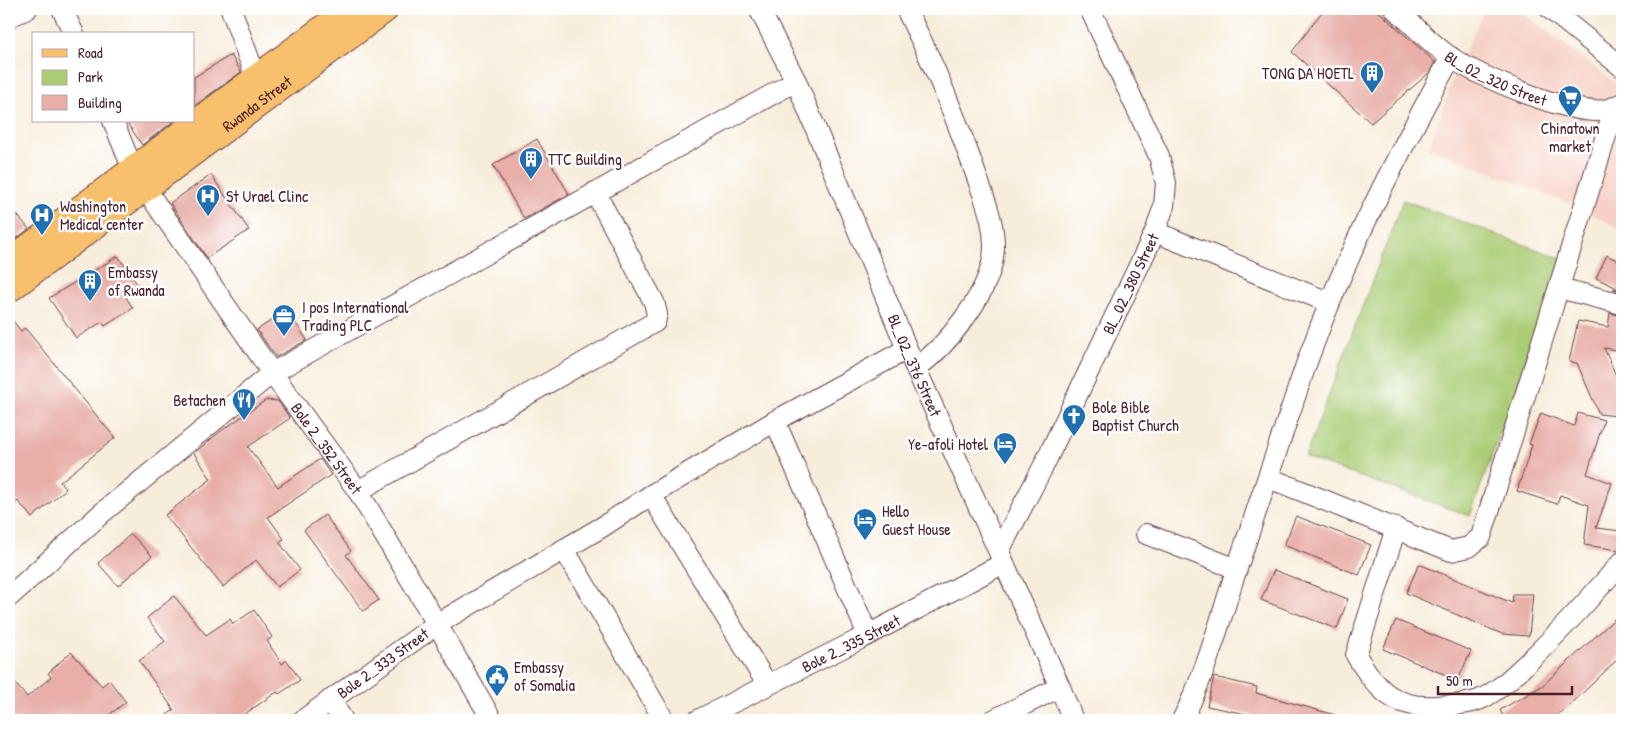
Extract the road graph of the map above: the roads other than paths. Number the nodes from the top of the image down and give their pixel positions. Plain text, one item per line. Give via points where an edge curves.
1 (26, 9) edge
2 (62, 9) edge
3 (231, 9) edge
4 (351, 9) edge
5 (384, 9) edge
6 (759, 9) edge
7 (906, 9) edge
8 (1090, 9) edge
9 (1394, 9) edge
10 (1550, 9) edge
11 (9, 17) edge
12 (73, 32) edge
13 (1451, 57) junction
14 (1622, 67) edge
15 (256, 78) junction
16 (796, 82) junction
17 (1619, 105) edge
18 (113, 122) edge
19 (140, 180) junction
20 (595, 192) junction
21 (1155, 232) junction
22 (9, 263) edge
23 (9, 288) edge
24 (1560, 288) junction
25 (1328, 302) junction
26 (1622, 304) edge
27 (907, 349) junction
28 (916, 368) junction
29 (272, 373) junction
30 (775, 422) junction
31 (1269, 478) junction
32 (358, 491) junction
33 (651, 495) junction
34 (1396, 528) junction
35 (1146, 534) dead end
36 (564, 549) junction
37 (1001, 557) junction
38 (1622, 562) edge
39 (1237, 569) junction
40 (9, 597) edge
41 (437, 624) junction
42 (868, 635) junction
43 (768, 684) junction
44 (1060, 687) junction
45 (330, 700) junction
46 (708, 718) edge
47 (303, 720) edge
48 (344, 720) edge
49 (492, 720) edge
50 (664, 720) edge
51 (993, 720) edge
52 (1073, 720) edge
53 (1182, 720) edge

1 - 11 street
2 - 12 street
3 - 15 street
4 - 15 main road, Rwanda Street
5 - 19 main road, Rwanda Street
6 - 16 street, BL_02_376 Street
7 - 28 street via 942,83 990,214 994,241 993,260 973,304 942,347
8 - 21 street, BL_02_380 Street via 1159,156 1166,183 1164,206
9 - 13 street, BL_02_320 Street
10 - 14 street
13 - 17 street, BL_02_320 Street via 1480,75 1559,104 1596,110
13 - 25 street via 1392,164
15 - 19 main road, Rwanda Street
16 - 20 street
16 - 27 street, BL_02_376 Street
17 - 24 street
18 - 19 street, Bole 2_352 Street
19 - 22 main road, Rwanda Street
19 - 23 main road, Rwanda Street
19 - 29 street, Bole 2_352 Street
20 - 29 street
20 - 32 street via 654,302 655,322
21 - 25 street
21 - 37 street, BL_02_380 Street
24 - 26 street
24 - 34 street via 1481,537 1469,547 1451,551
25 - 31 street
27 - 28 street, BL_02_376 Street
27 - 30 street, Bole 2_333 Street
28 - 37 street, BL_02_376 Street
29 - 32 street, Bole 2_352 Street
29 - 40 street via 102,513
30 - 33 street, Bole 2_333 Street
30 - 42 street
31 - 34 street
31 - 39 street
32 - 41 street, Bole 2_352 Street
33 - 36 street, Bole 2_333 Street
33 - 43 street
34 - 38 street via 1356,655 1370,679 1388,696 1418,707 1480,700 1508,681 1555,637
35 - 39 street
36 - 41 street, Bole 2_333 Street
36 - 50 street
37 - 42 street, Bole 2_335 Street
37 - 44 street, BL_02_376 Street
39 - 53 street via 1193,700
41 - 45 street, Bole 2_333 Street
41 - 49 street, Bole 2_352 Street
42 - 43 street, Bole 2_335 Street
43 - 46 street, Bole 2_335 Street
44 - 51 street
44 - 52 street, BL_02_376 Street
45 - 47 street, Bole 2_333 Street
45 - 48 street

